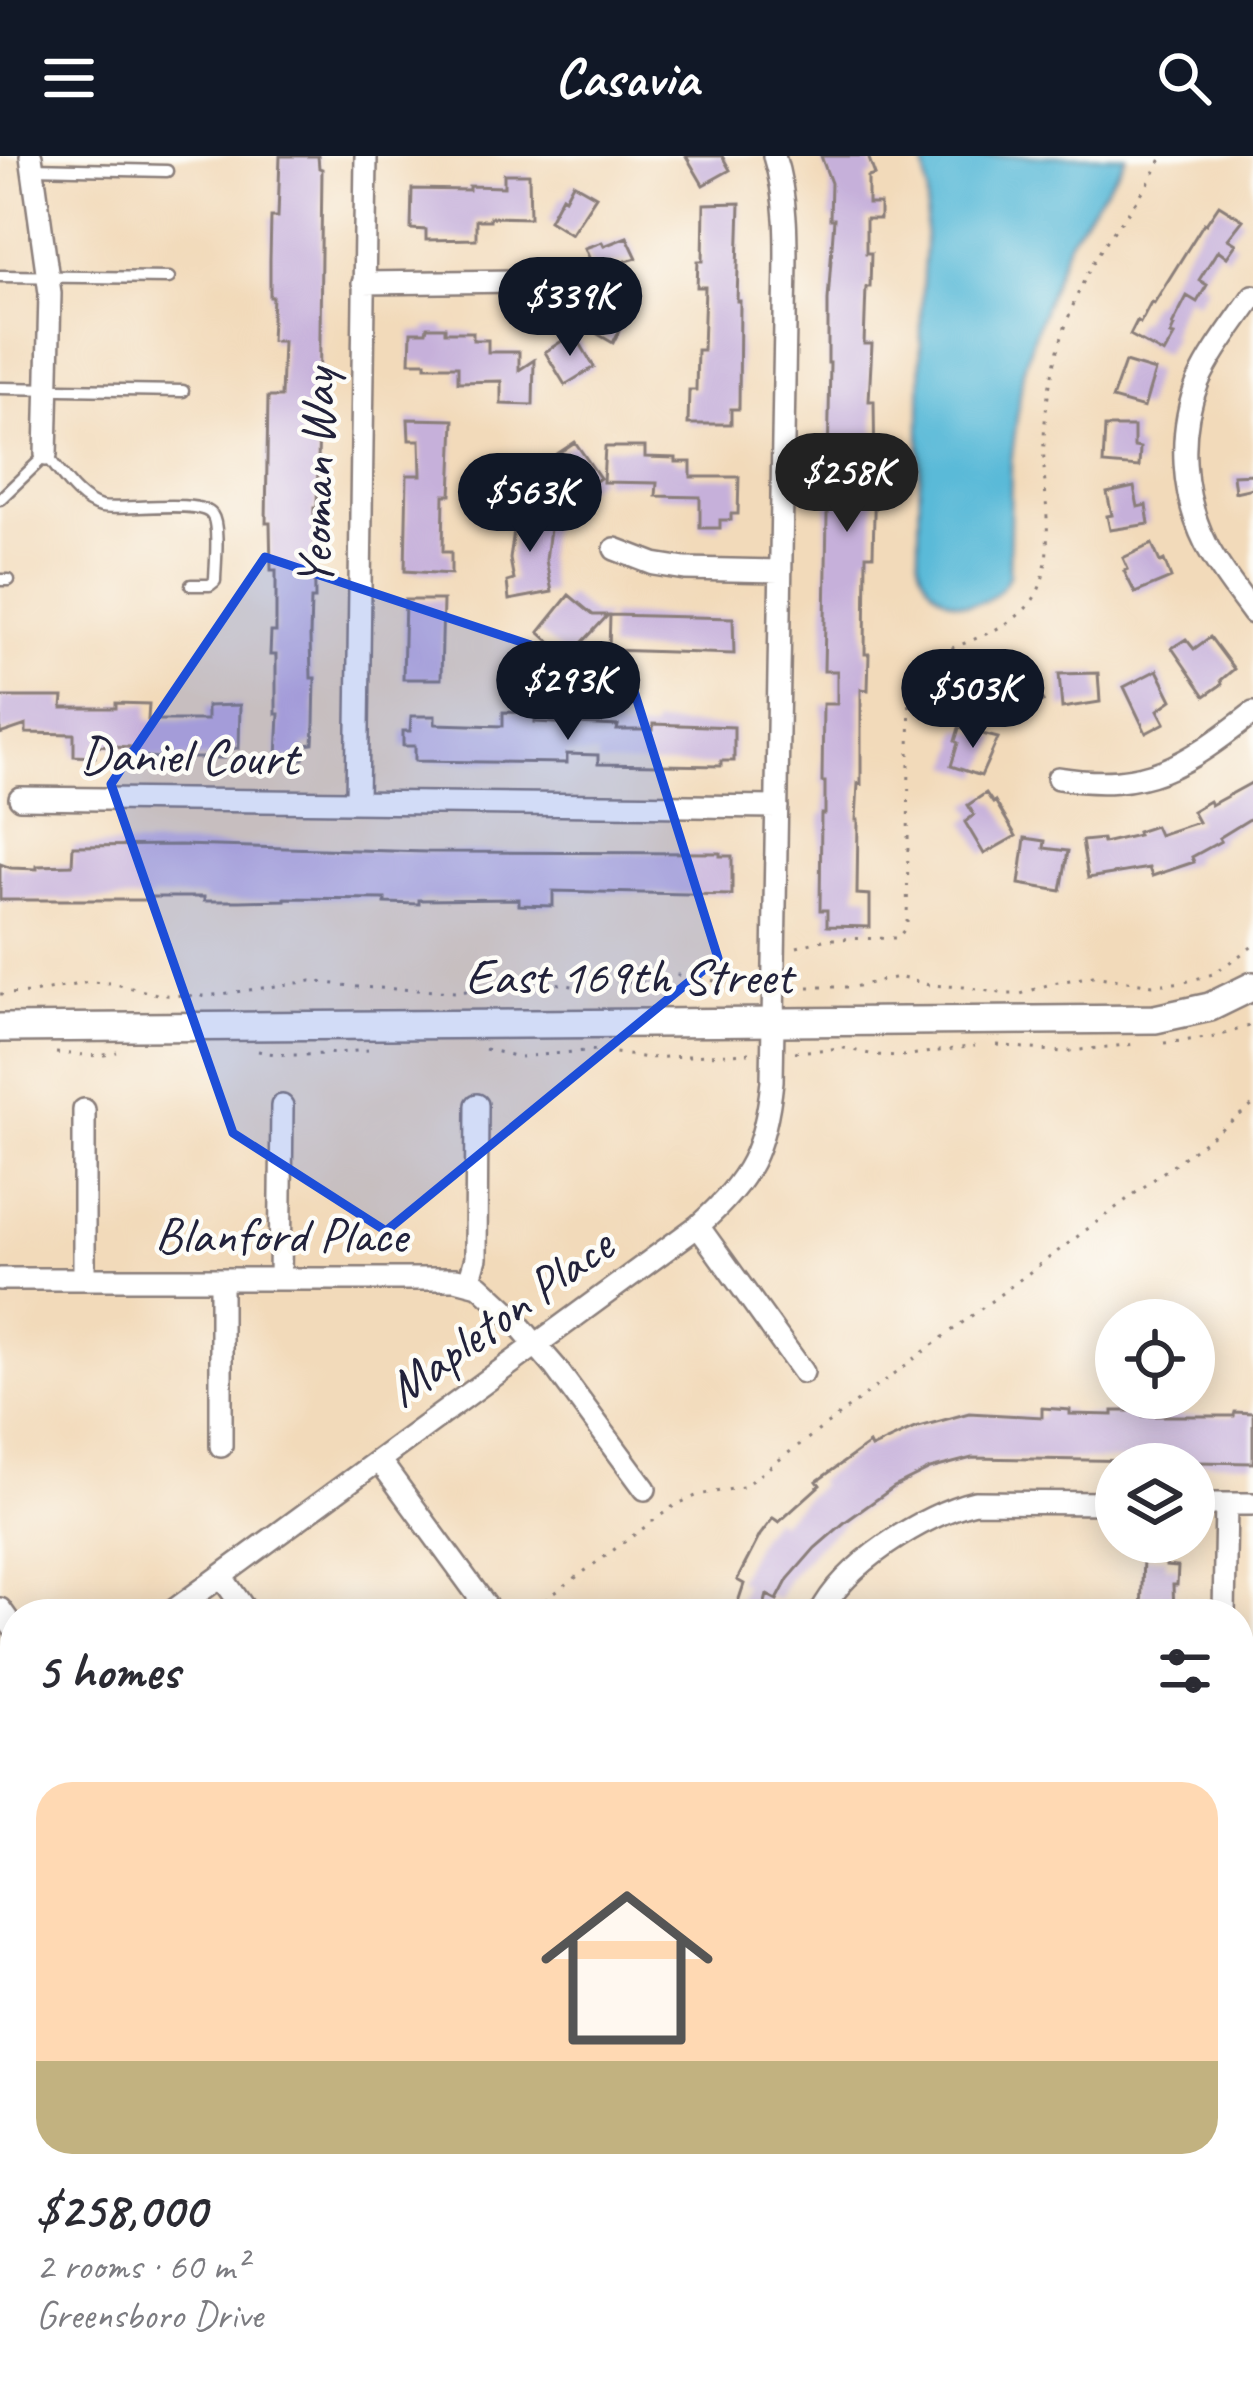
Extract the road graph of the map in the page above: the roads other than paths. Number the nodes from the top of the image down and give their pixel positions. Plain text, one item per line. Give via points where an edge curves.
1 (366, 156) edge
2 (774, 156) edge
3 (32, 162) edge
4 (167, 171) dead end
5 (0, 276) edge
6 (48, 276) junction
7 (169, 278) dead end
8 (520, 281) dead end
9 (363, 283) junction
10 (1253, 296) edge
11 (0, 388) edge
12 (48, 388) junction
13 (183, 391) dead end
14 (46, 455) junction
15 (0, 499) edge
16 (615, 549) dead end
17 (780, 571) junction
18 (191, 585) dead end
19 (1253, 613) edge
20 (1253, 713) edge
21 (1058, 778) dead end
22 (20, 797) dead end
23 (357, 802) junction
24 (777, 808) junction
25 (1253, 987) edge
26 (773, 1021) junction
27 (0, 1028) edge
28 (282, 1106) dead end
29 (476, 1106) dead end
30 (84, 1110) dead end
31 (698, 1226) junction
32 (84, 1278) junction
33 (0, 1279) edge
34 (280, 1279) junction
35 (221, 1280) junction
36 (469, 1282) junction
37 (536, 1344) junction
38 (802, 1372) dead end
39 (221, 1446) dead end
40 (380, 1460) junction
41 (645, 1489) dead end
42 (1095, 1503) edge
43 (1215, 1504) edge
44 (1226, 1504) junction
45 (1253, 1504) edge
46 (221, 1576) junction
47 (190, 1599) edge
48 (237, 1599) edge
49 (480, 1599) edge
50 (830, 1599) edge
51 (1224, 1599) edge

1 - 9 street, Yeoman Way
2 - 17 street, Mapleton Place via 785,213
3 - 4 lane
3 - 6 street
5 - 6 lane
6 - 7 lane
6 - 12 street
8 - 9 street
9 - 23 street, Yeoman Way
10 - 19 street via 1199,379 1185,448 1206,544
11 - 12 lane
12 - 13 lane
12 - 14 street
14 - 15 lane
14 - 18 lane via 82,498 100,507 212,513 215,581
16 - 17 street via 686,569
17 - 24 street, Mapleton Place
20 - 21 street via 1161,772 1112,784
22 - 23 street, Daniel Court
23 - 24 street, Daniel Court
24 - 26 street, Mapleton Place
25 - 26 street, East 169th Street via 1155,1019
26 - 27 street, East 169th Street
26 - 31 street, Mapleton Place via 766,1122 750,1168
28 - 34 street
29 - 36 street via 476,1258
30 - 32 street
31 - 37 street, Mapleton Place
31 - 38 street
32 - 33 street, Blanford Place
32 - 35 street, Blanford Place
34 - 35 street, Blanford Place
34 - 36 street, Blanford Place
35 - 39 street
36 - 37 street, Blanford Place
37 - 40 street, Mapleton Place
37 - 41 street, Blanford Place
40 - 46 street, Mapleton Place
40 - 49 street
42 - 50 street via 952,1507 859,1568
43 - 44 street
44 - 45 street
44 - 51 street
46 - 47 street, Mapleton Place
46 - 48 street

